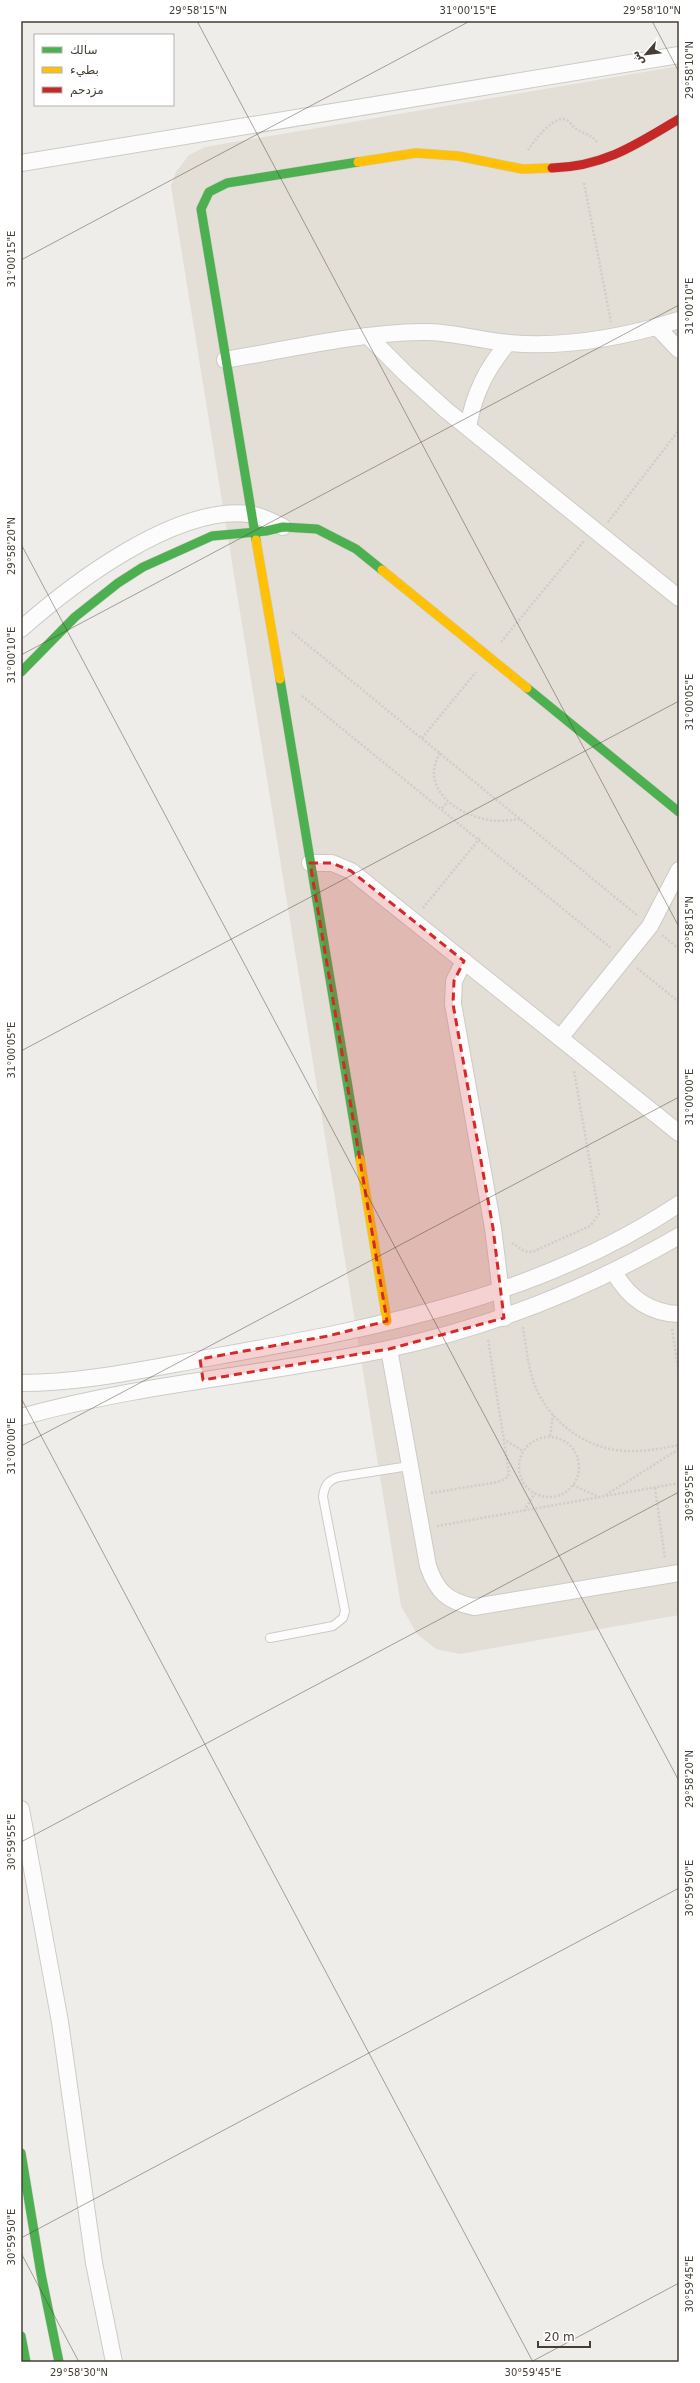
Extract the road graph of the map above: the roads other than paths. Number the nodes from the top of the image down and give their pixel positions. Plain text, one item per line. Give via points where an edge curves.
1 (679, 55) edge
2 (679, 119) edge
3 (21, 163) edge
4 (679, 320) edge
5 (657, 327) junction
6 (368, 336) junction
7 (508, 343) junction
8 (679, 350) edge
9 (225, 360) junction
10 (468, 427) junction
11 (251, 514) junction
12 (283, 527) junction
13 (254, 532) junction
14 (106, 565) junction
15 (118, 583) junction
16 (679, 598) edge
17 (21, 629) edge
18 (21, 672) edge
19 (679, 812) edge
20 (310, 863) junction
21 (679, 870) edge
22 (464, 961) junction
23 (565, 1041) junction
24 (679, 1133) edge
25 (679, 1204) edge
26 (679, 1236) edge
27 (614, 1272) junction
28 (501, 1292) junction
29 (675, 1314) edge
30 (504, 1318) junction
31 (387, 1321) junction
32 (328, 1336) junction
33 (389, 1349) junction
34 (200, 1359) junction
35 (333, 1360) junction
36 (203, 1380) junction
37 (21, 1383) edge
38 (21, 1417) edge
39 (409, 1466) junction
40 (673, 1574) edge
41 (270, 1638) dead end
42 (21, 1809) edge
43 (21, 2153) edge
44 (21, 2336) edge
45 (26, 2362) edge
46 (59, 2362) edge
47 (114, 2362) edge

1 - 3 street
2 - 9 street via 637,145 603,160 561,168 522,168 458,156 416,153 217,186 204,200 201,219
4 - 5 street
5 - 7 street via 614,337 561,343
5 - 8 street
6 - 7 street via 438,332
6 - 9 street
6 - 10 street via 406,374
7 - 10 street via 496,357 477,390
9 - 11 street
10 - 16 street
11 - 12 street
11 - 13 street
11 - 14 street via 206,516 160,535
12 - 13 street
12 - 19 street via 317,530 356,550
13 - 15 street via 212,536 143,567
13 - 20 street
14 - 15 street
14 - 17 street via 56,600
15 - 18 street via 75,618
20 - 22 street via 321,862 342,866
20 - 31 street
21 - 23 street via 650,926
22 - 23 street
22 - 28 street via 458,970 452,993 493,1228
23 - 24 street
25 - 28 street via 624,1238 584,1258
26 - 27 street
27 - 29 street via 621,1284 637,1300 656,1310
27 - 30 street
28 - 30 street
28 - 31 street
30 - 33 street
31 - 32 street
32 - 34 street
32 - 35 street
33 - 35 street
33 - 39 street
34 - 36 street
34 - 37 street via 50,1383
35 - 36 street
36 - 38 street via 52,1408
39 - 40 street via 433,1582 444,1595 458,1604 474,1607
39 - 41 lane via 339,1477 326,1484 323,1497 345,1611 344,1618 333,1626
42 - 47 street via 58,2015 94,2263
43 - 46 street
44 - 45 street

